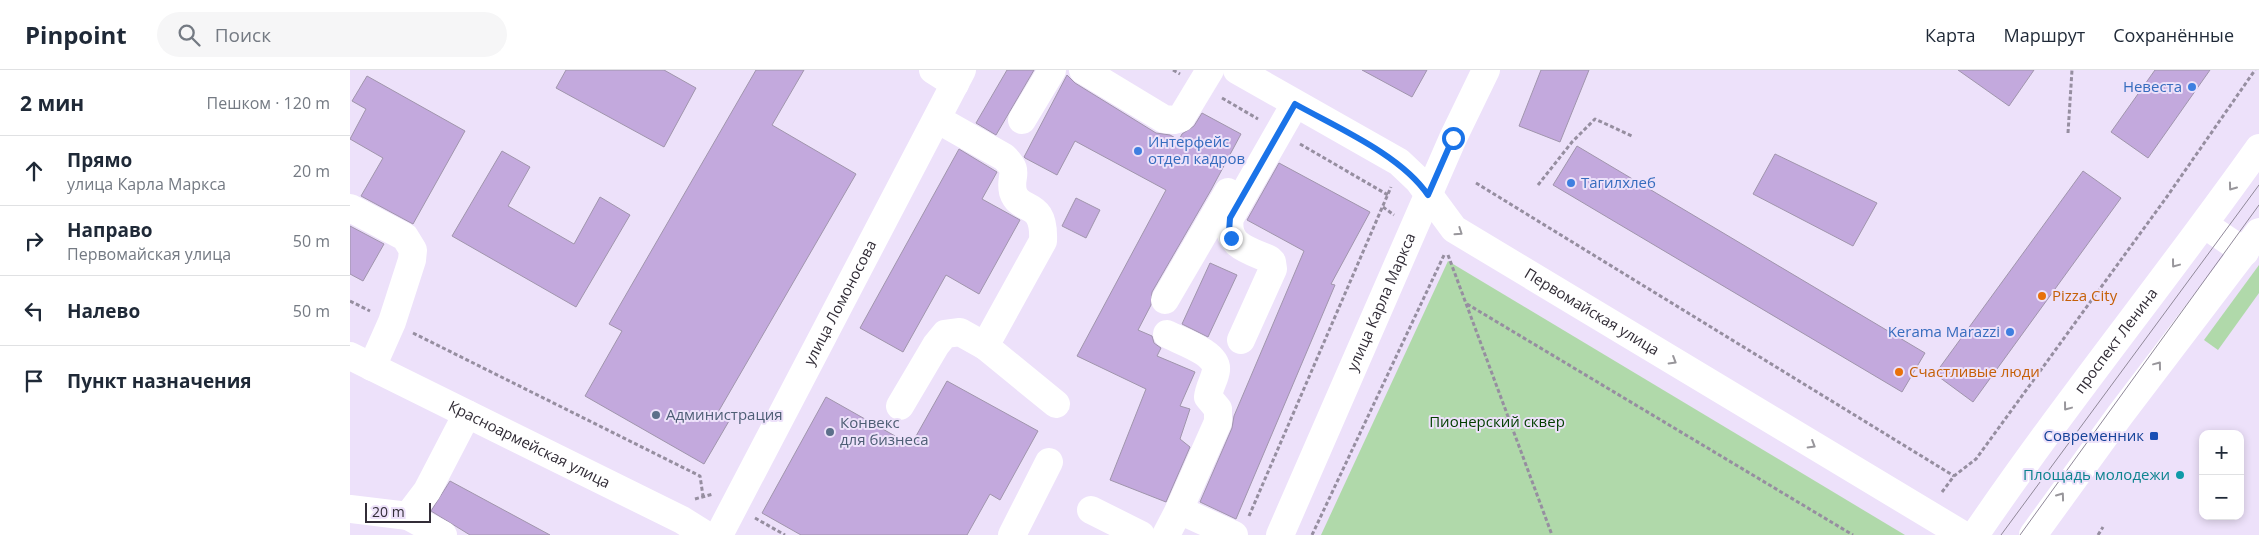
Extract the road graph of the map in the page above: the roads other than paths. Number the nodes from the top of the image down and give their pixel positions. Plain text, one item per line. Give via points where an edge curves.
1 (1052, 70) edge
2 (1083, 70) edge
3 (1210, 70) edge
4 (1237, 70) edge
5 (1486, 70) edge
6 (950, 75) edge
7 (1289, 101) junction
8 (937, 119) junction
9 (1022, 120) dead end
10 (2259, 148) edge
11 (1428, 195) junction
12 (350, 208) edge
13 (2205, 225) junction
14 (2252, 242) edge
15 (1165, 300) dead end
16 (1167, 334) dead end
17 (1241, 340) dead end
18 (985, 346) junction
19 (361, 361) edge
20 (1056, 404) dead end
21 (900, 406) dead end
22 (467, 414) junction
23 (1049, 462) dead end
24 (350, 509) edge
25 (1091, 510) dead end
26 (1179, 510) junction
27 (408, 516) junction
28 (1241, 526) edge
29 (443, 535) edge
30 (706, 535) edge
31 (718, 535) edge
32 (1012, 535) edge
33 (1141, 535) edge
34 (1166, 535) edge
35 (1280, 535) edge
36 (1963, 535) edge
37 (1975, 535) edge
38 (2033, 535) edge

1 - 9 street
2 - 3 street via 1164,119 1174,120 1181,118
4 - 7 street, Первомайская улица
5 - 11 street, улица Карла Маркса
6 - 8 street, улица Ломоносова
7 - 11 street, Первомайская улица via 1399,162
7 - 15 street
7 - 17 street via 1230,218 1229,232 1236,243 1269,259 1273,268
8 - 18 street via 1004,157 1012,165 1013,192 1019,201 1039,214 1042,221 1043,241
8 - 31 street, улица Ломоносова
10 -> 13 street, проспект Ленина
11 - 35 street, улица Карла Маркса
11 -> 36 street, Первомайская улица via 1454,229
12 - 19 street via 405,237 413,250 392,322
13 - 14 street
13 -> 37 street, проспект Ленина via 2020,469
38 -> 14 street
16 - 26 street via 1216,362 1208,397 1218,409 1218,422
18 - 20 street
18 - 21 street via 960,332 945,334
19 - 22 street, Красноармейская улица
22 - 27 street via 427,491
22 - 30 street, Красноармейская улица
23 - 32 street
24 - 27 street
25 - 33 street
26 - 28 street
26 - 34 street
27 - 29 street

